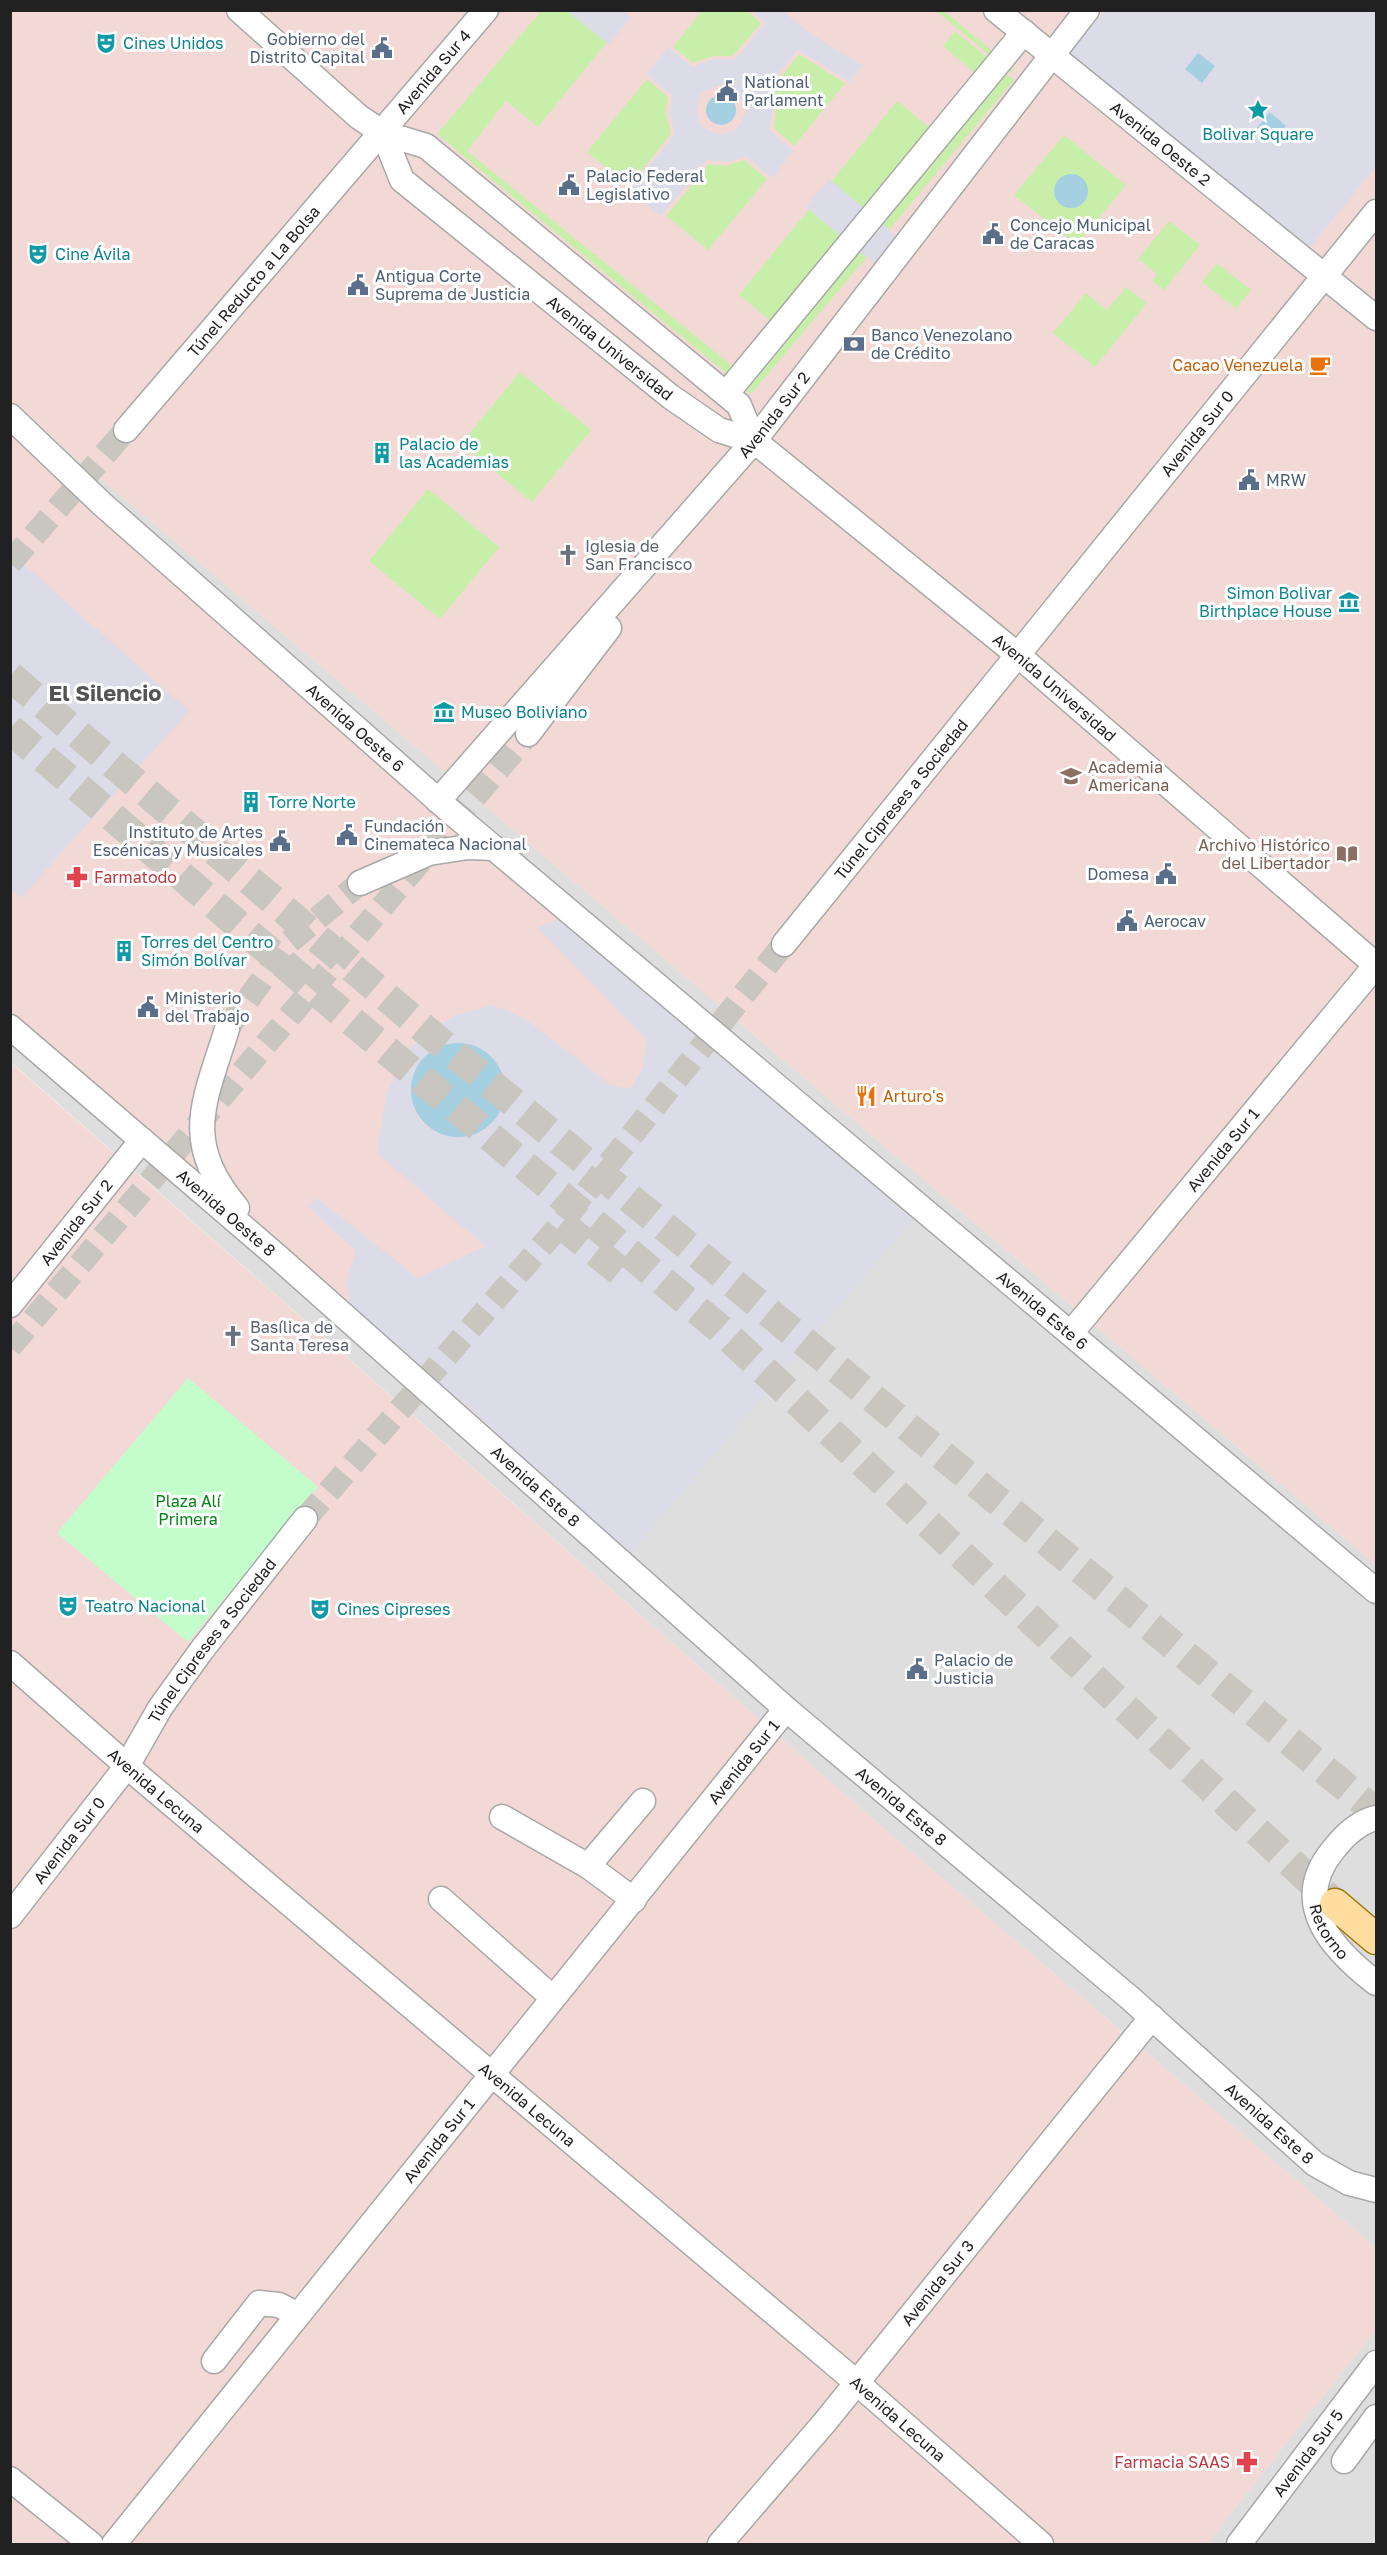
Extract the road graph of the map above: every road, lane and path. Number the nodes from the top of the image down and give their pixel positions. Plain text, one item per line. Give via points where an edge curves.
1 (239, 10) edge
2 (486, 10) edge
3 (996, 10) edge
4 (1087, 10) edge
5 (1024, 32) junction
6 (1052, 54) junction
7 (382, 133) junction
8 (1377, 212) edge
9 (1326, 275) junction
10 (1377, 318) edge
11 (726, 394) junction
12 (10, 416) edge
13 (126, 430) tunnel mouth
14 (754, 441) junction
15 (1019, 656) junction
16 (528, 734) tunnel mouth
17 (438, 801) junction
18 (494, 848) junction
19 (360, 884) tunnel mouth
20 (784, 944) tunnel mouth
21 (1376, 965) edge
22 (10, 1028) edge
23 (227, 1029) tunnel mouth
24 (708, 1029) joint
25 (142, 1140) junction
26 (278, 1257) junction
27 (10, 1305) edge
28 (1071, 1333) junction
29 (439, 1400) joint
30 (305, 1519) tunnel mouth
31 (1377, 1591) edge
32 (10, 1664) edge
33 (786, 1708) junction
34 (127, 1766) junction
35 (644, 1801) dead end
36 (502, 1817) dead end
37 (1377, 1818) edge
38 (588, 1866) junction
39 (441, 1899) dead end
40 (634, 1900) junction
41 (1335, 1904) tunnel mouth
42 (10, 1916) edge
43 (1377, 1939) edge
44 (1377, 1983) edge
45 (553, 1998) junction
46 (1152, 2017) junction
47 (492, 2074) junction
48 (1377, 2190) edge
49 (298, 2315) junction
50 (214, 2361) dead end
51 (1377, 2363) edge
52 (856, 2382) junction
53 (1377, 2417) edge
54 (1344, 2461) dead end
55 (10, 2479) edge
56 (91, 2544) edge
57 (114, 2544) edge
58 (720, 2544) edge
59 (1041, 2544) edge
60 (1239, 2544) edge

1 - 7 street, Avenida Universidad
2 - 7 street, Avenida Sur 4
3 - 5 street, Avenida Oeste 2
4 - 6 street, Avenida Sur 2
5 - 6 street, Avenida Oeste 2
5 - 11 street
6 - 9 street, Avenida Oeste 2
6 - 14 street, Avenida Sur 2
7 - 11 street, Avenida Universidad via 426,146
7 - 13 street, Túnel Reducto a La Bolsa
7 - 14 street, Avenida Universidad via 402,180 671,397 719,430
8 - 9 street, Avenida Sur 0
9 - 10 street, Avenida Oeste 2
9 - 15 street, Avenida Sur 0
11 - 14 street, Avenida Universidad via 739,405
12 - 17 street, Avenida Oeste 6 via 85,488
14 - 15 street, Avenida Universidad
14 - 16 street
14 - 17 street, Avenida Sur 2
15 - 20 street, Túnel Cipreses a Sociedad
15 - 21 street, Avenida Universidad
17 - 18 street, Avenida Oeste 6
18 - 19 street via 429,853
18 - 24 street, Avenida Oeste 6
21 - 28 street, Avenida Sur 1
22 - 25 street, Avenida Oeste 8
23 - 26 street via 203,1106 202,1146 217,1183
24 - 28 street, Avenida Este 6
25 - 26 street, Avenida Oeste 8
25 - 27 street, Avenida Sur 2
26 - 29 street, Avenida Oeste 8
28 - 31 street, Avenida Este 6
29 - 33 street, Avenida Este 8
30 - 34 street, Túnel Cipreses a Sociedad via 201,1651 160,1708
32 - 34 street, Avenida Lecuna
33 - 40 street, Avenida Sur 1
33 - 46 street, Avenida Este 8
34 - 42 street, Avenida Sur 0
34 - 47 street, Avenida Lecuna
35 - 38 street
36 - 38 street
37 - 44 street, Retorno via 1346,1834 1327,1857 1316,1882 1316,1915 1330,1941
38 - 40 street
39 - 45 street
40 - 45 street, Avenida Sur 1
41 - 43 main road
45 - 47 street, Avenida Sur 1
46 - 48 street, Avenida Este 8 via 1315,2164 1349,2183
46 - 52 street, Avenida Sur 3
47 - 49 street, Avenida Sur 1
47 - 52 street, Avenida Lecuna
49 - 50 street via 279,2305 259,2303
49 - 57 street, Avenida Sur 1
51 - 60 street, Avenida Sur 5
52 - 58 street, Avenida Sur 3
52 - 59 street, Avenida Lecuna
53 - 54 street
55 - 56 street

